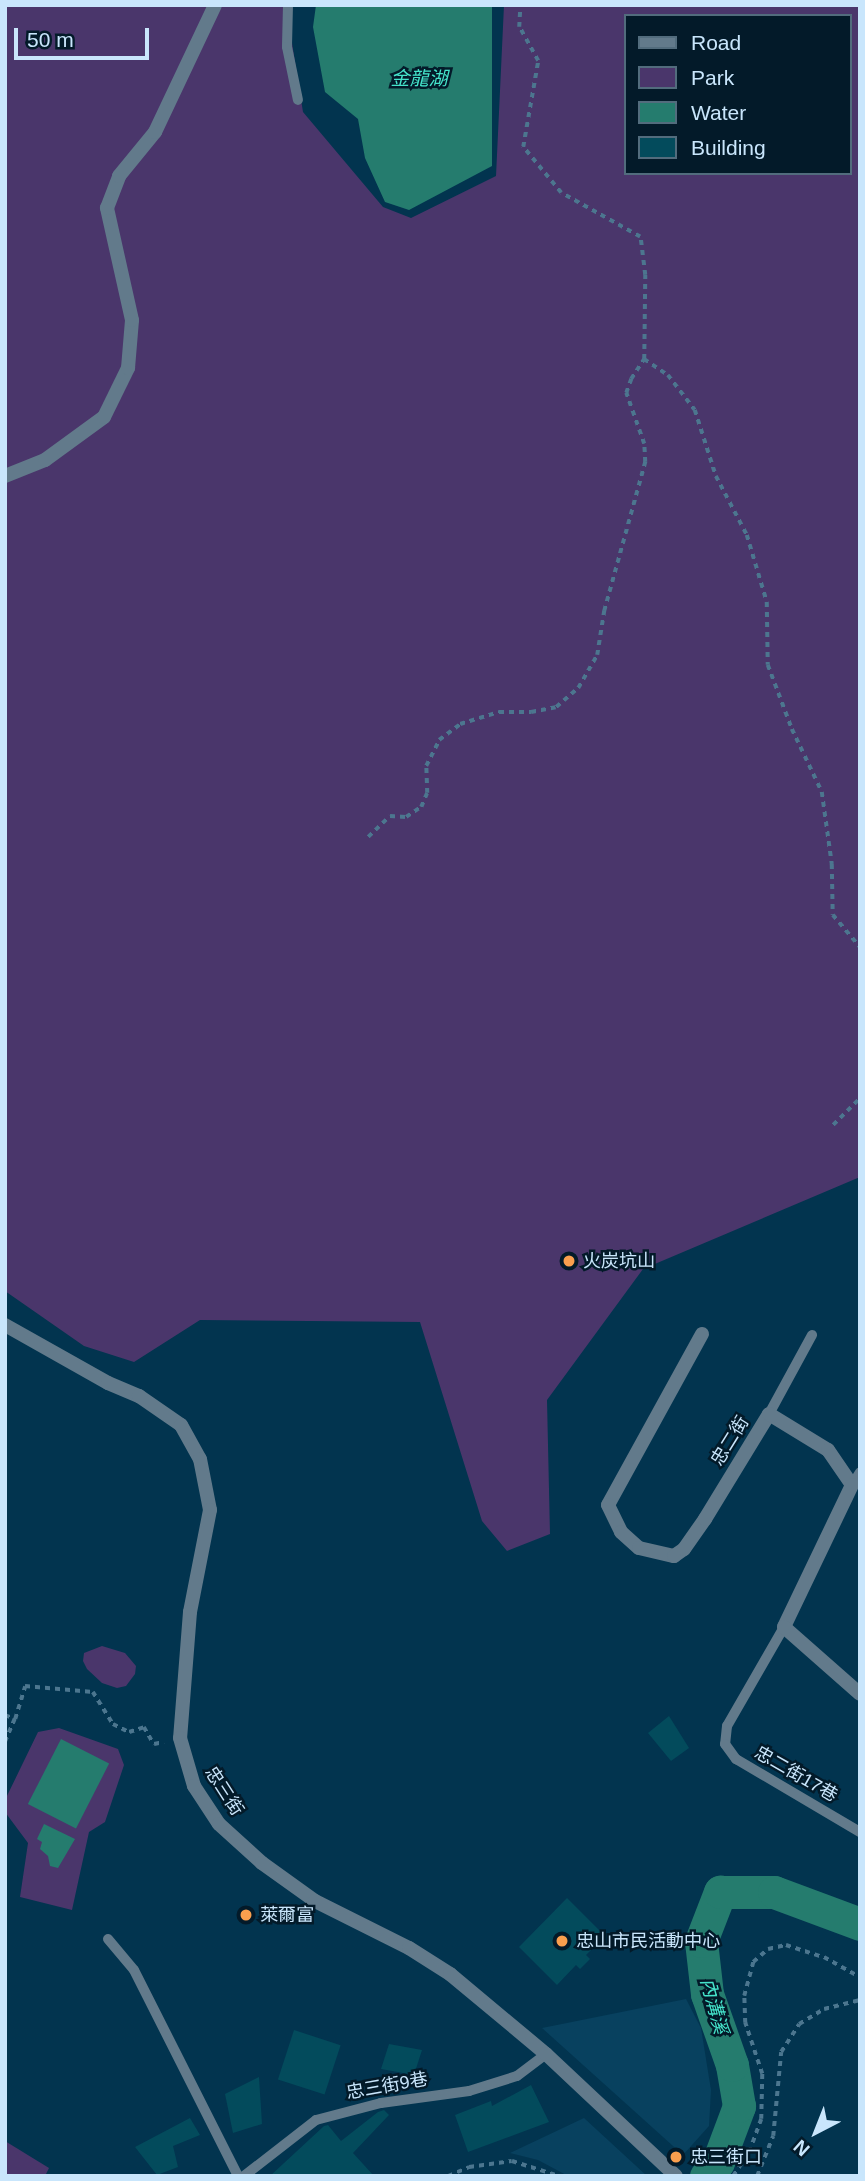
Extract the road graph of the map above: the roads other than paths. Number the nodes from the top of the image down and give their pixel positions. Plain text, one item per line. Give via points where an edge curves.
1 (215, 5) edge
2 (288, 5) edge
3 (298, 100) dead end
4 (5, 476) edge
5 (5, 1325) edge
6 (702, 1334) dead end
7 (812, 1335) dead end
8 (769, 1414) junction
9 (856, 1479) edge
10 (784, 1627) junction
11 (860, 1694) edge
12 (860, 1832) edge
13 (108, 1938) dead end
14 (546, 2054) junction
15 (672, 2172) edge
16 (238, 2176) edge
17 (244, 2176) edge

1 - 4 street via 155,132 119,176 107,208 132,320 128,368 104,417 45,460
2 - 3 lane via 287,47
5 - 14 street, 忠三街 via 139,1396 181,1424 200,1459 210,1510 190,1612 180,1738 186,1766 219,1824 315,1902 409,1948 450,1974
6 - 8 street, 忠二街 via 608,1505 621,1532 639,1548 659,1555 674,1556 684,1549
7 - 8 lane
8 - 9 street, 忠二街 via 828,1450
9 - 10 street, 忠二街
10 - 11 street
10 - 12 lane, 忠二街17巷 via 727,1726 725,1744 736,1759
13 - 16 lane via 134,1970
14 - 15 street, 忠三街
14 - 17 lane, 忠三街9巷 via 517,2076 468,2091 381,2103 316,2120

